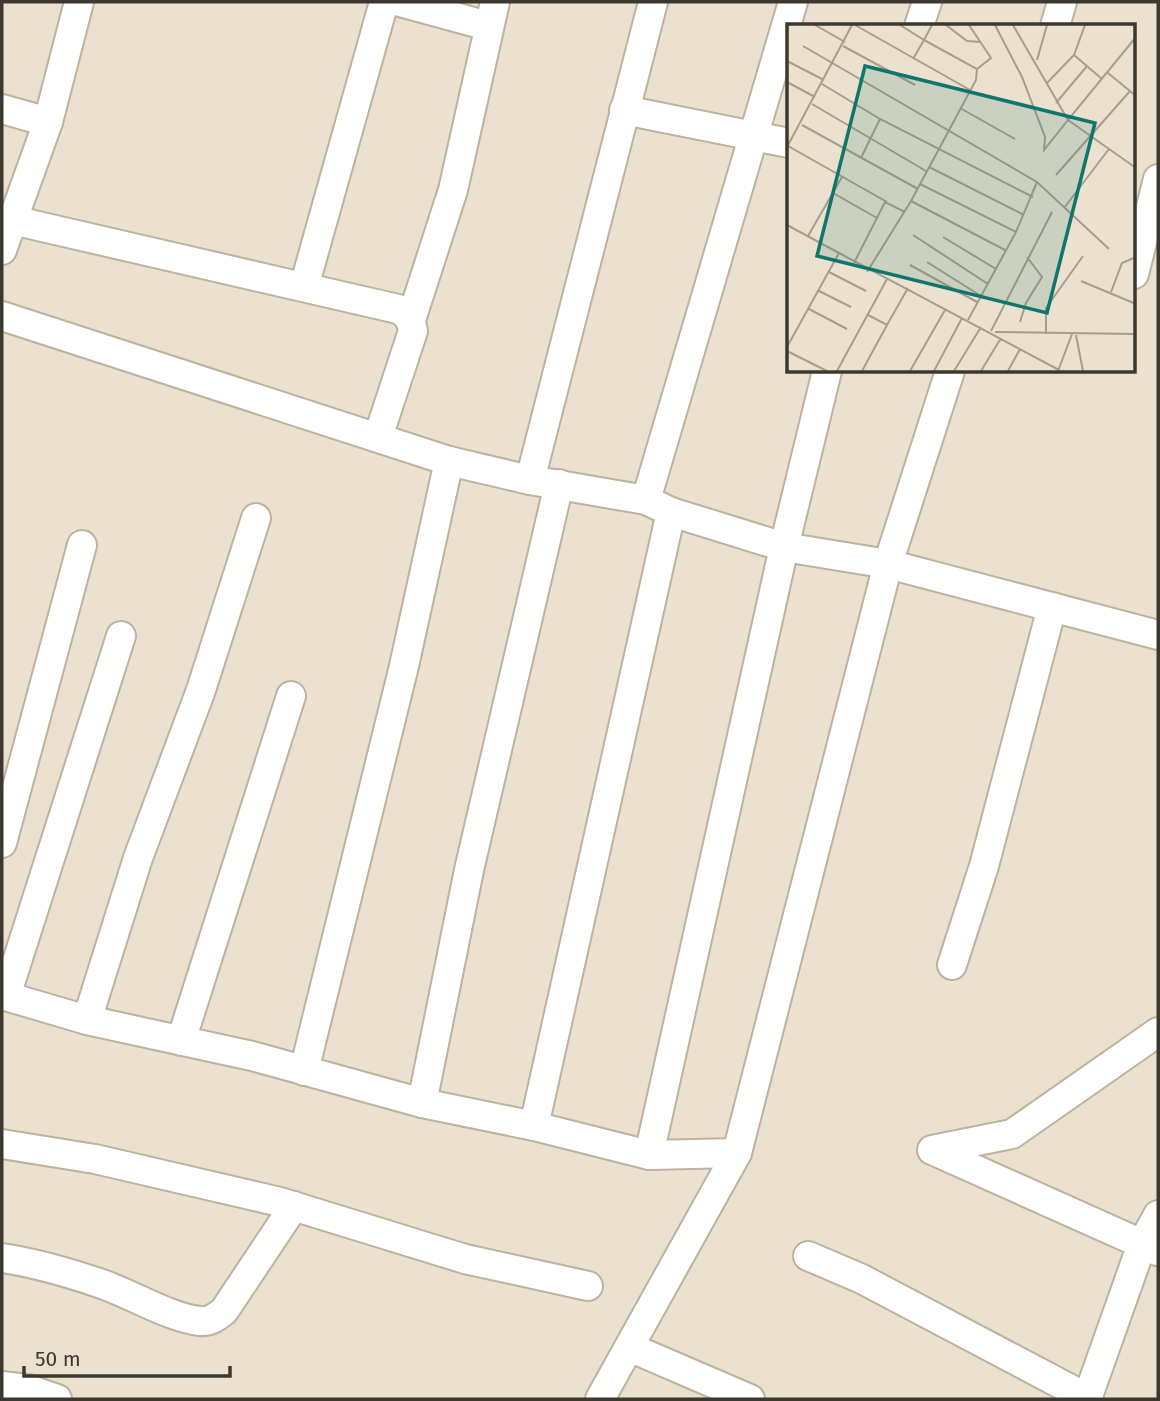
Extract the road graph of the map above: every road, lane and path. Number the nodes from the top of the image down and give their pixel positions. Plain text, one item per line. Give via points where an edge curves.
1 (79, 2) edge
2 (384, 2) edge
3 (400, 2) edge
4 (653, 2) edge
5 (793, 2) edge
6 (926, 2) edge
7 (1062, 2) edge
8 (491, 14) edge
9 (920, 24) edge
10 (1056, 24) edge
11 (2, 109) edge
12 (624, 110) junction
13 (48, 121) junction
14 (755, 136) junction
15 (787, 143) edge
16 (1158, 179) edge
17 (12, 220) junction
18 (2, 250) edge
19 (1136, 266) edge
20 (304, 288) junction
21 (2, 316) edge
22 (411, 320) junction
23 (827, 373) edge
24 (949, 373) edge
25 (377, 438) junction
26 (449, 461) junction
27 (530, 480) junction
28 (559, 484) junction
29 (659, 506) junction
30 (256, 518) dead end
31 (82, 545) dead end
32 (784, 547) junction
33 (888, 564) junction
34 (1052, 607) junction
35 (1158, 635) edge
36 (121, 636) dead end
37 (291, 696) dead end
38 (2, 843) edge
39 (952, 965) dead end
40 (4, 995) edge
41 (87, 1020) junction
42 (1158, 1032) edge
43 (181, 1041) junction
44 (304, 1071) junction
45 (422, 1102) junction
46 (534, 1126) junction
47 (2, 1144) edge
48 (737, 1153) junction
49 (649, 1156) junction
50 (294, 1206) junction
51 (1158, 1215) edge
52 (1150, 1248) edge
53 (808, 1256) dead end
54 (2, 1258) edge
55 (588, 1286) dead end
56 (629, 1347) junction
57 (2, 1386) edge
58 (57, 1399) edge
59 (600, 1399) edge
60 (750, 1399) edge
61 (1088, 1399) edge

1 - 13 street
2 - 20 street
3 - 8 street
4 - 12 street
5 - 14 street
6 - 9 street
7 - 10 street
8 - 22 street via 453,190
11 - 13 street
12 - 14 street
12 - 27 street
13 - 17 street
14 - 15 street
14 - 29 street
16 - 19 street
17 - 18 street
17 - 20 street
20 - 22 street via 398,309
21 - 25 street
22 - 25 street via 414,331
23 - 32 street
24 - 33 street
25 - 26 street
26 - 27 street
26 - 44 street via 404,666
27 - 28 street
28 - 29 street
28 - 45 street
29 - 32 street
29 - 46 street
30 - 41 street
31 - 38 street
32 - 33 street
32 - 49 street
33 - 34 street
33 - 48 street
34 - 35 street
34 - 39 street via 984,866
36 - 40 street
37 - 43 street
40 - 41 street
41 - 43 street
42 - 52 street via 1012,1134 932,1150
43 - 44 street
44 - 45 street
45 - 46 street
46 - 49 street
47 - 50 street via 95,1159
48 - 49 street
48 - 56 street
50 - 54 street via 215,1319 184,1318 102,1284
50 - 55 street via 465,1259
51 - 52 street
52 - 61 street
53 - 61 street via 862,1279
56 - 59 street
56 - 60 street
57 - 58 street

